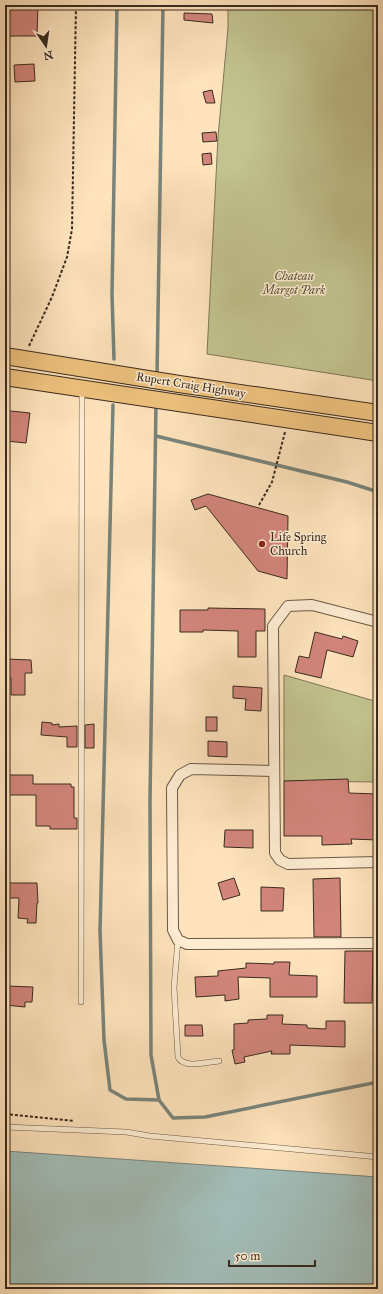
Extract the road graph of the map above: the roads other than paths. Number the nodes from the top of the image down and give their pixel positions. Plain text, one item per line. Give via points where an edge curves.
1 (5, 356) edge
2 (5, 377) edge
3 (82, 388) junction
4 (378, 413) edge
5 (378, 433) edge
6 (378, 622) edge
7 (274, 771) junction
8 (378, 862) edge
9 (178, 940) junction
10 (378, 943) edge
11 (81, 1002) dead end
12 (219, 1060) dead end
13 (5, 1127) edge
14 (378, 1157) edge

1 - 4 main road, Rupert Craig Highway
2 - 3 main road, Rupert Craig Highway
3 - 5 main road, Rupert Craig Highway
3 - 11 lane
6 - 7 street via 312,605 288,606 273,626
7 - 8 street via 275,854 280,860 288,864
7 - 9 street via 191,769 180,775 172,788 173,930
9 - 10 street via 187,944
9 - 12 lane via 174,987 179,1060 185,1064
13 - 14 lane via 126,1132

